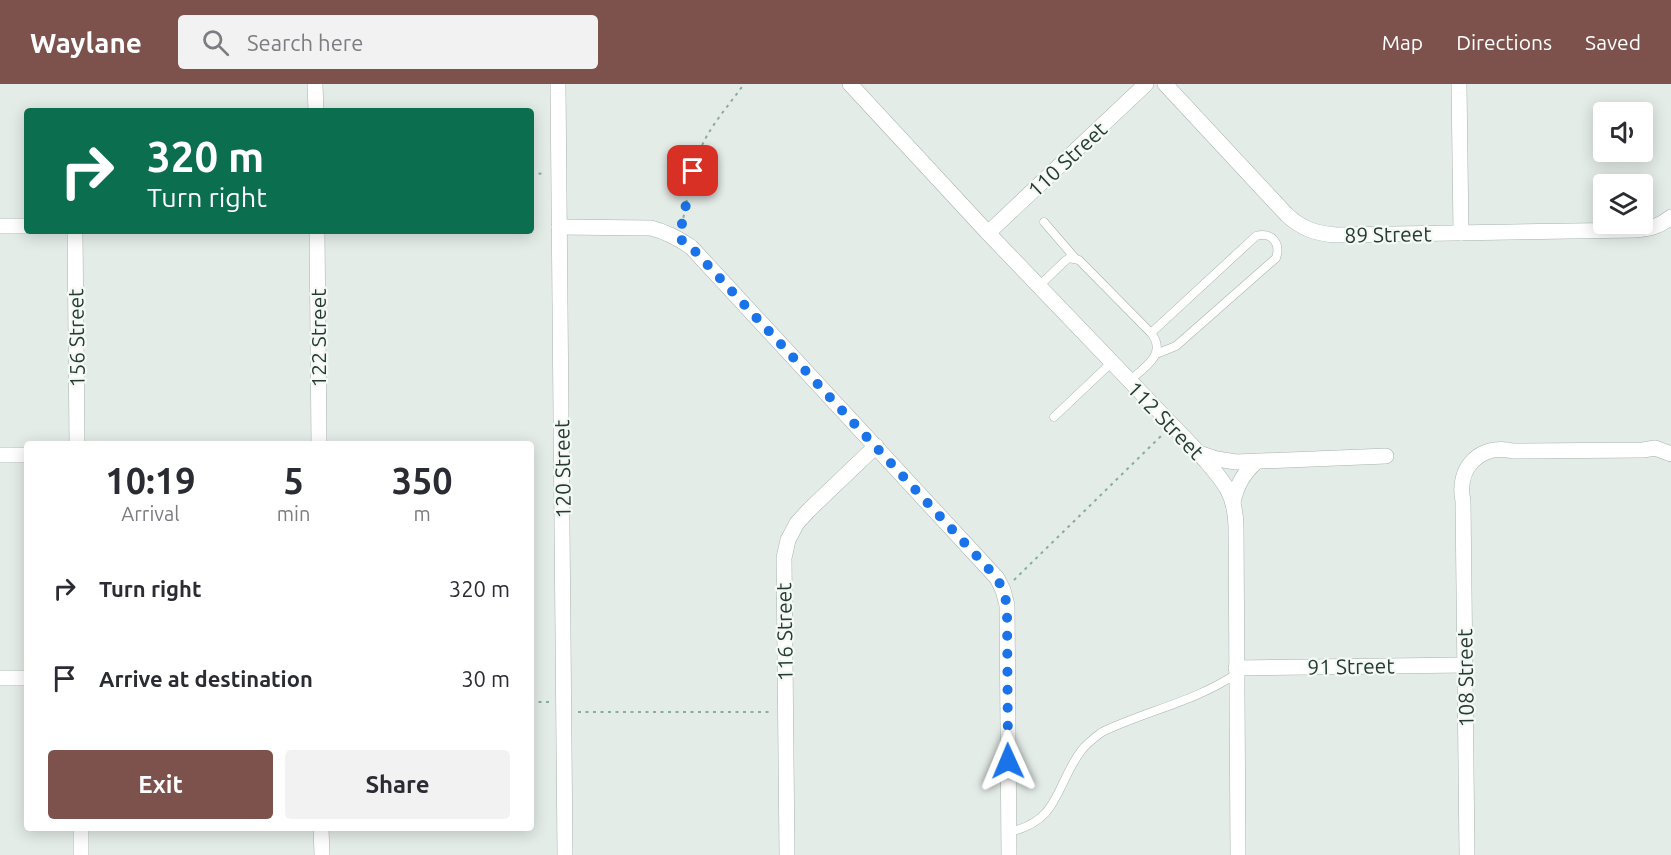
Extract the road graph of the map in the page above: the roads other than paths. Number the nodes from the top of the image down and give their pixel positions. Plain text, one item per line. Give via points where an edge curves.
1 (315, 84) edge
2 (558, 84) edge
3 (850, 84) edge
4 (1146, 84) edge
5 (1165, 84) edge
6 (1459, 84) edge
7 (316, 108) edge
8 (1670, 218) edge
9 (1044, 222) dead end
10 (0, 226) edge
11 (24, 226) edge
12 (559, 227) junction
13 (988, 233) junction
14 (1461, 233) junction
15 (75, 234) edge
16 (317, 234) edge
17 (1075, 258) junction
18 (1039, 286) junction
19 (1151, 333) junction
20 (1156, 354) junction
21 (1111, 363) junction
22 (1129, 381) junction
23 (1054, 417) dead end
24 (77, 441) edge
25 (319, 441) edge
26 (876, 446) junction
27 (1643, 450) junction
28 (1199, 453) junction
29 (1671, 454) edge
30 (0, 455) edge
31 (24, 455) edge
32 (1386, 456) dead end
33 (1256, 462) junction
34 (1671, 467) edge
35 (1233, 502) junction
36 (1465, 665) junction
37 (1236, 671) junction
38 (0, 678) edge
39 (24, 678) edge
40 (81, 831) edge
41 (321, 831) edge
42 (1009, 832) junction
43 (81, 855) edge
44 (322, 855) edge
45 (565, 855) edge
46 (787, 855) edge
47 (1009, 855) edge
48 (1238, 855) edge
49 (1467, 855) edge

1 - 7 street
2 - 12 street, 120 Street
3 - 13 street, 112 Street
4 - 13 street, 110 Street
5 - 14 street, 89 Street via 1287,215 1304,227 1326,234
6 - 14 street
8 - 14 street, 89 Street via 1648,229
9 - 17 lane
10 - 11 street
12 - 26 street via 651,228 679,238
12 - 45 street, 120 Street
13 - 18 street, 112 Street
15 - 24 street, 156 Street
16 - 25 street, 122 Street
17 - 18 lane via 1065,261
17 - 19 lane
18 - 21 street, 112 Street
19 - 20 lane via 1158,347
19 - 20 lane via 1256,236 1263,234 1275,240 1276,258 1176,346
20 - 22 lane
21 - 22 street, 112 Street
21 - 23 lane
22 - 28 street, 112 Street
26 - 42 street via 988,566 1003,590 1007,605
26 - 46 street, 116 Street via 797,523 784,558
27 - 29 street, 108 Street via 1655,448
27 - 34 street
27 - 36 street, 108 Street via 1502,450 1473,460 1461,483
28 - 33 street via 1227,461
28 - 35 street, 112 Street via 1225,483
30 - 31 street
32 - 33 street
33 - 35 street via 1240,480
35 - 37 street, 112 Street
36 - 37 street, 91 Street
36 - 49 street, 108 Street
37 - 42 lane via 1202,694 1102,732 1081,750 1045,814 1035,823
37 - 48 street, 112 Street
38 - 39 street
40 - 43 street
41 - 44 street
42 - 47 street

